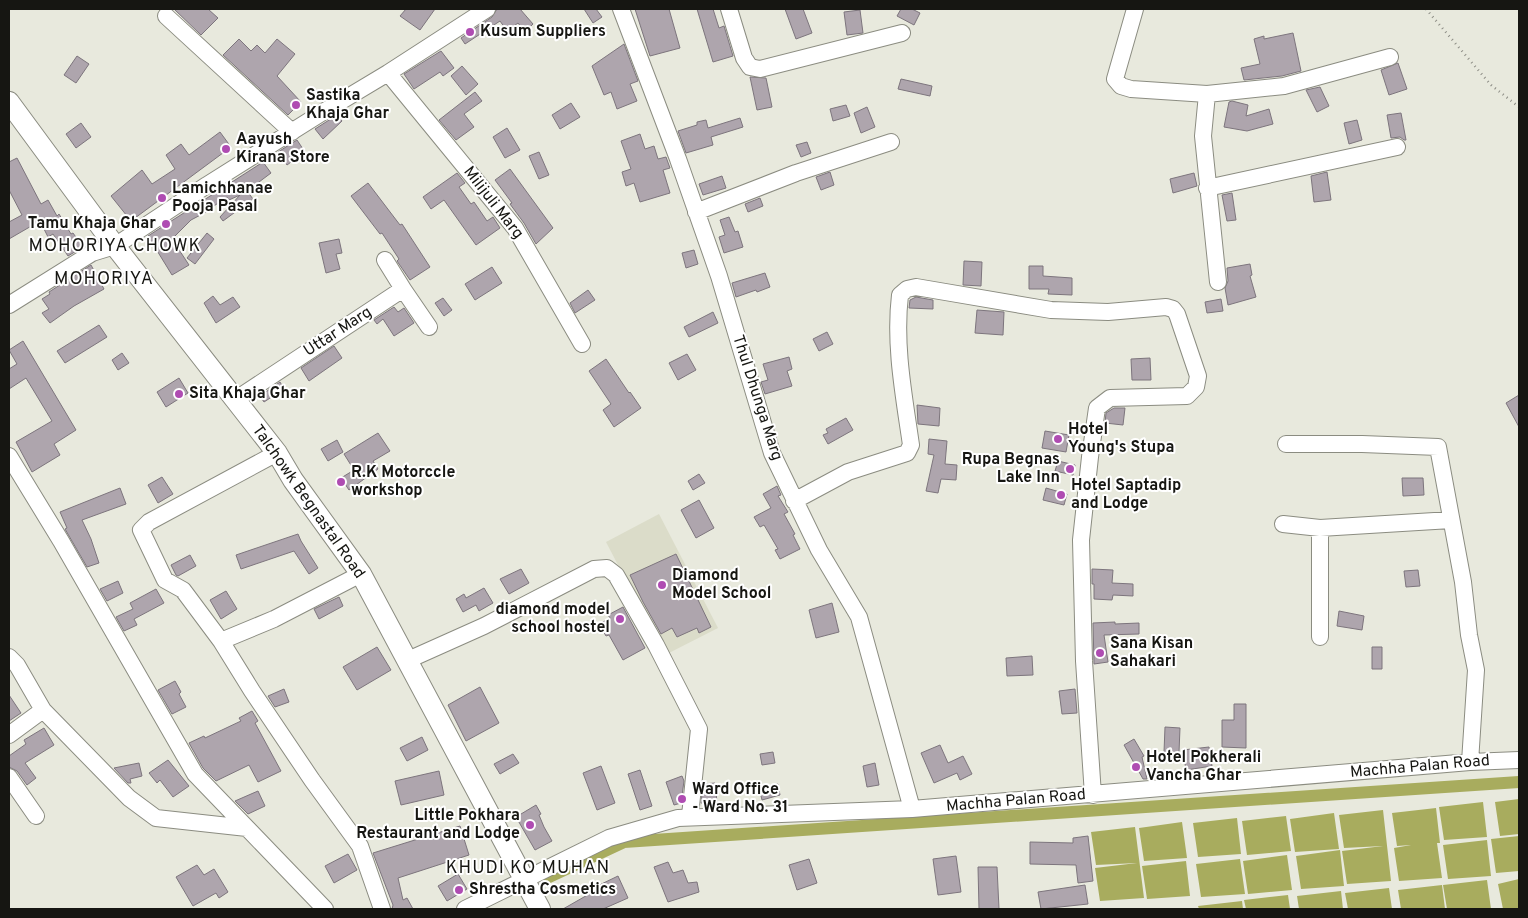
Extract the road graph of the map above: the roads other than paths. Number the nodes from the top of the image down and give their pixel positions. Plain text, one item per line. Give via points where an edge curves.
1 (487, 9) edge
2 (621, 9) edge
3 (729, 9) edge
4 (1135, 9) edge
5 (166, 16) dead end
6 (902, 33) dead end
7 (1390, 57) dead end
8 (388, 72) junction
9 (1207, 94) junction
10 (9, 102) edge
11 (292, 132) junction
12 (891, 142) dead end
13 (1397, 147) dead end
14 (1207, 188) junction
15 (696, 212) junction
16 (115, 246) junction
17 (384, 260) dead end
18 (1218, 282) dead end
19 (403, 289) junction
20 (10, 301) edge
21 (429, 327) dead end
22 (582, 344) dead end
23 (235, 400) junction
24 (1286, 444) dead end
25 (276, 453) junction
26 (9, 456) edge
27 (794, 500) junction
28 (1451, 520) junction
29 (1284, 524) dead end
30 (1320, 528) junction
31 (361, 574) junction
32 (1320, 637) dead end
33 (221, 641) junction
34 (9, 657) edge
35 (408, 660) junction
36 (43, 710) junction
37 (9, 735) edge
38 (1519, 760) edge
39 (1470, 762) junction
40 (10, 780) edge
41 (1093, 795) junction
42 (912, 809) junction
43 (36, 816) dead end
44 (690, 816) junction
45 (246, 828) junction
46 (525, 880) junction
47 (326, 909) edge
48 (382, 909) edge
49 (465, 909) edge
50 (540, 909) edge

1 - 8 street
2 - 15 street, Thul Dhunga Marg
3 - 6 street via 744,58 750,67 760,69
4 - 9 street via 1115,79 1130,89
5 - 11 street
7 - 9 street via 1284,86
8 - 11 street
8 - 22 street, Milijuli Marg via 515,228
9 - 14 street via 1203,136
10 - 16 main road, Talchowk Begnastal Road
11 - 16 street
12 - 15 street via 796,173
13 - 14 street
14 - 18 street
15 - 27 street, Thul Dhunga Marg via 719,276 772,453
16 - 20 street via 92,253
16 - 23 main road, Talchowk Begnastal Road
17 - 19 street
19 - 21 street
19 - 23 street, Uttar Marg
23 - 25 main road, Talchowk Begnastal Road
24 - 28 street via 1438,446
25 - 31 main road, Talchowk Begnastal Road
25 - 33 street via 148,522 141,530 165,580 183,590
26 - 45 street via 195,774
27 - 41 street via 848,472 907,453 911,445 900,373 898,308 900,295 907,289 916,287 1052,310 1173,309 1198,376 1196,388 1187,396 1110,398 1097,408 1081,540 1084,661
27 - 42 street, Thul Dhunga Marg via 859,617
28 - 30 street
28 - 39 street via 1476,670
29 - 30 street
30 - 32 street
31 - 33 street via 274,619
31 - 35 main road, Talchowk Begnastal Road
33 - 48 street via 312,780 360,846
34 - 36 street via 18,665
35 - 44 street via 484,626 594,569 607,568 616,575 699,729
35 - 46 main road, Talchowk Begnastal Road
36 - 37 street
36 - 45 street via 129,798 156,818
38 - 39 street, Machha Palan Road
39 - 41 street, Machha Palan Road
40 - 43 street
41 - 42 street, Machha Palan Road
42 - 44 street, Machha Palan Road
44 - 46 street, Machha Palan Road via 609,838
45 - 47 street
46 - 49 street, Machha Palan Road
46 - 50 main road, Talchowk Begnastal Road

